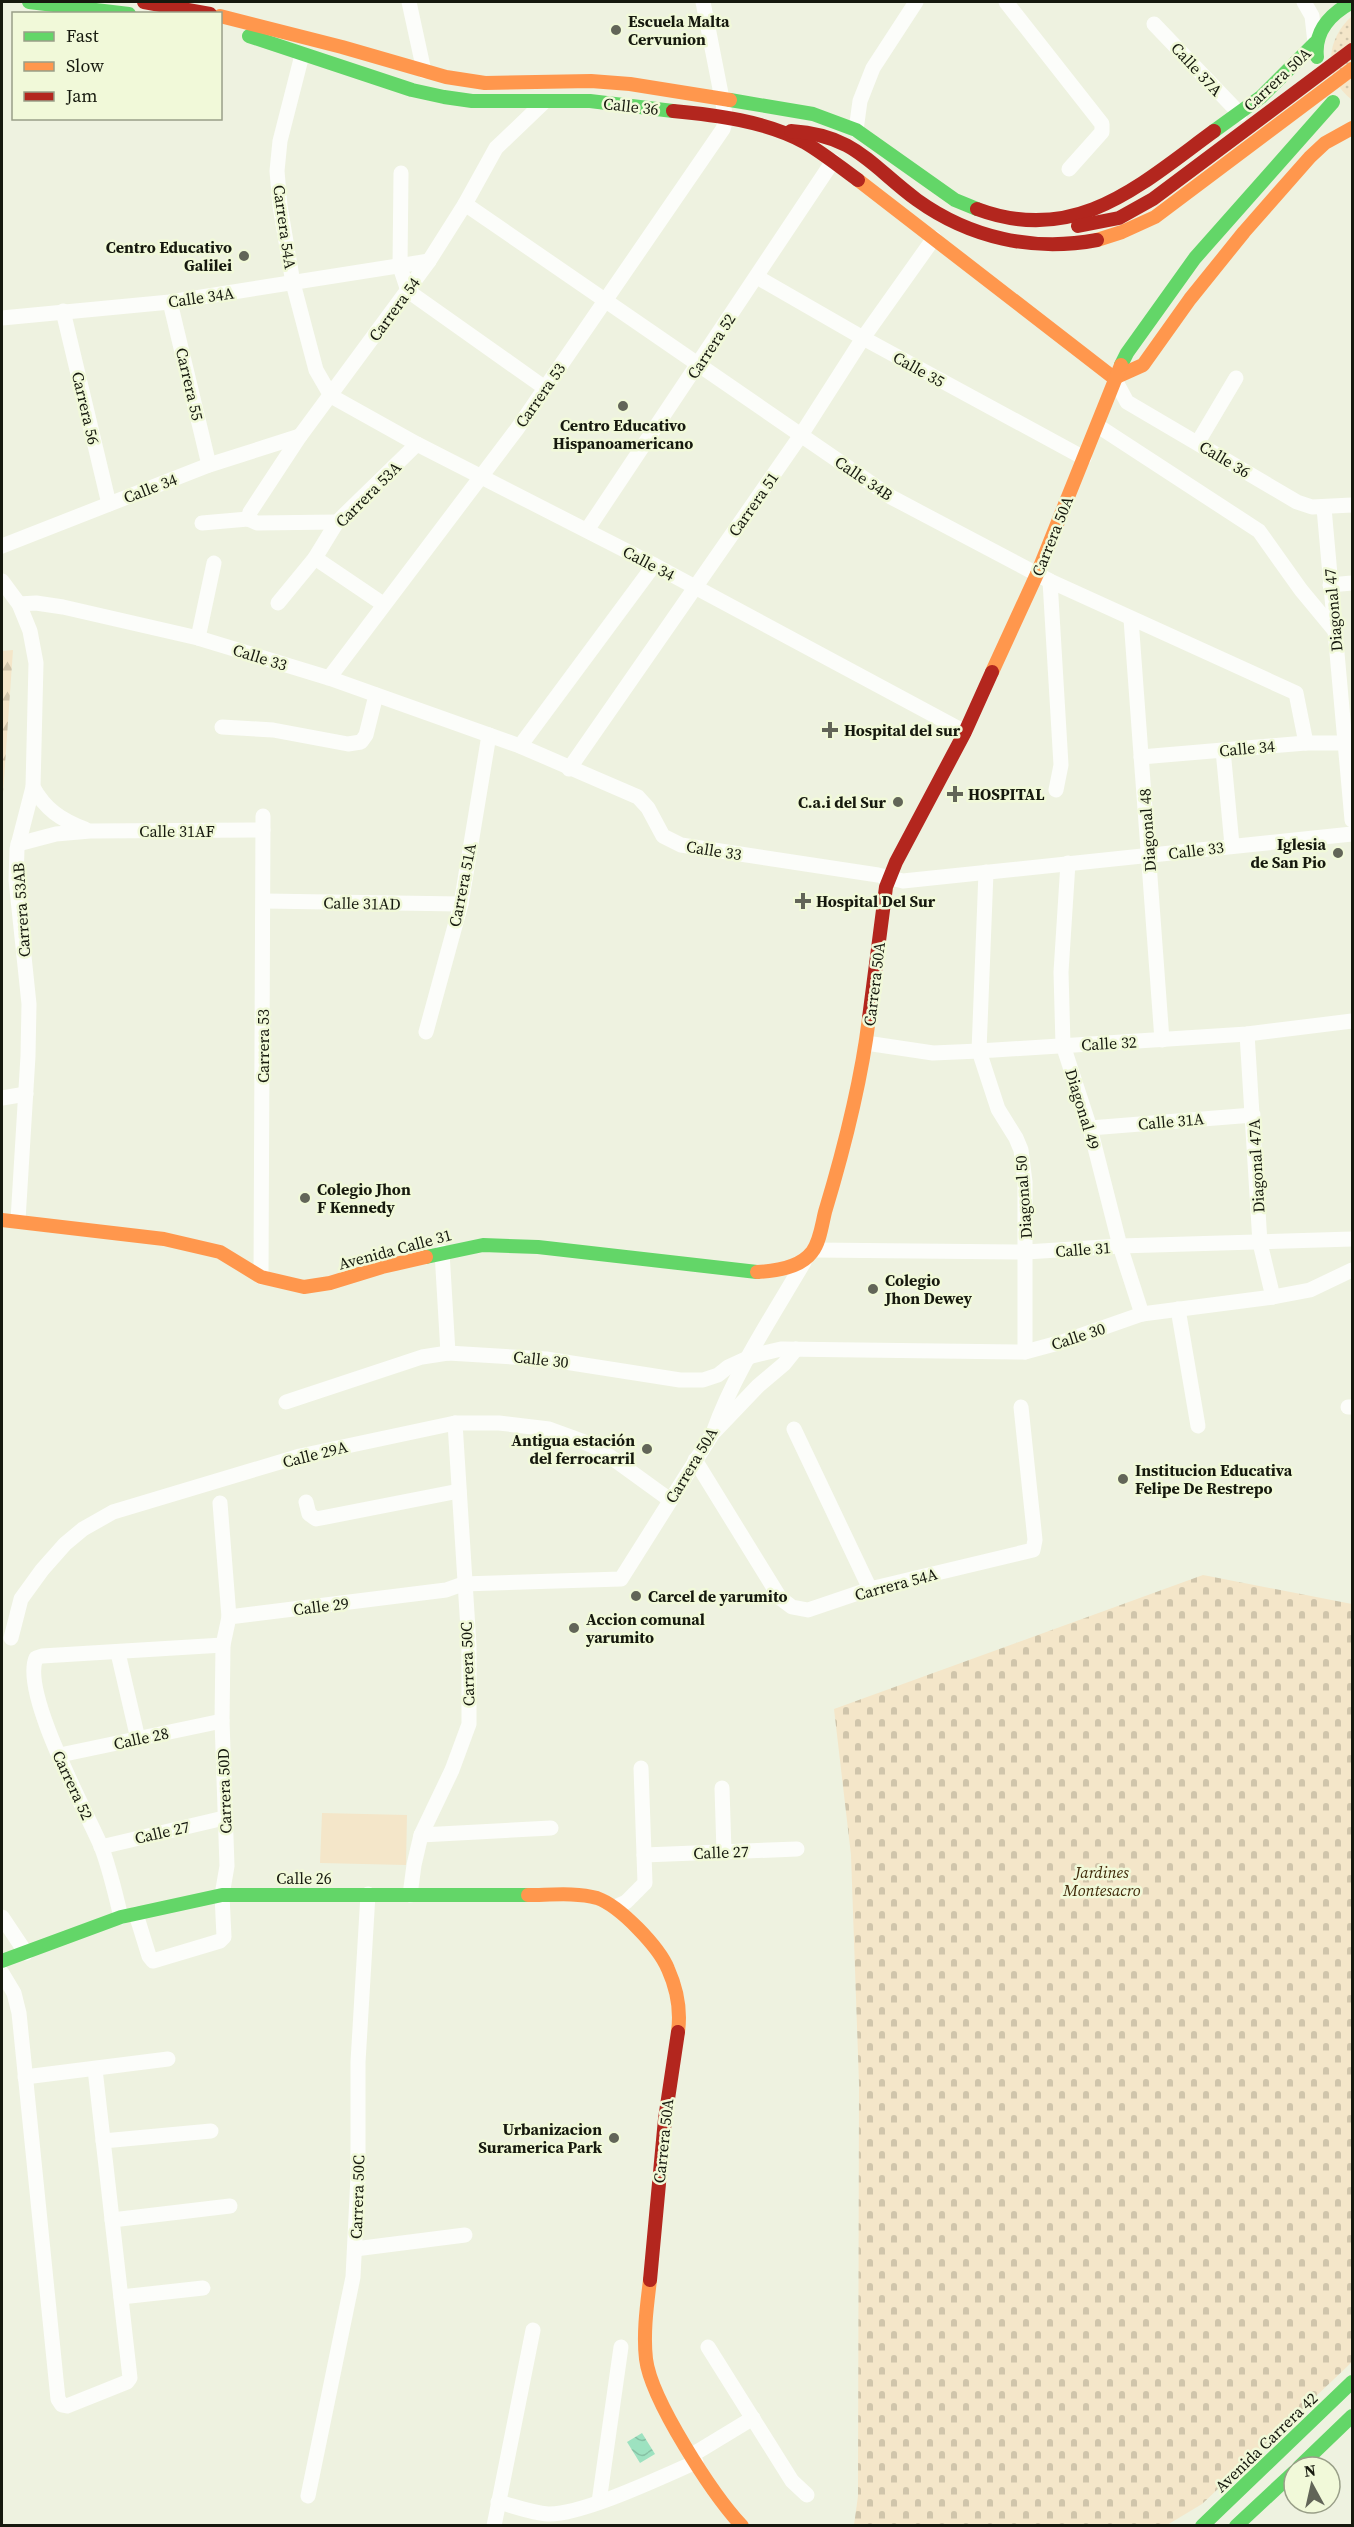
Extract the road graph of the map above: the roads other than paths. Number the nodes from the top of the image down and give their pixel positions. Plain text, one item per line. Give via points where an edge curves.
1 (29, 2) edge
2 (144, 2) edge
3 (409, 2) edge
4 (703, 2) edge
5 (916, 2) edge
6 (1006, 2) edge
7 (1304, 2) edge
8 (1353, 2) edge
9 (112, 12) edge
10 (199, 12) edge
11 (222, 17) edge
12 (1154, 24) dead end
13 (222, 29) edge
14 (1315, 43) junction
15 (1353, 50) edge
16 (302, 55) junction
17 (1353, 69) edge
18 (424, 71) junction
19 (722, 99) junction
20 (543, 102) junction
21 (1240, 114) junction
22 (726, 119) junction
23 (1353, 128) edge
24 (775, 129) junction
25 (856, 130) junction
26 (833, 161) junction
27 (1069, 169) dead end
28 (401, 173) dead end
29 (465, 204) junction
30 (984, 211) junction
31 (1016, 219) joint
32 (934, 238) junction
33 (429, 261) junction
34 (400, 267) junction
35 (757, 277) junction
36 (293, 283) junction
37 (408, 291) junction
38 (606, 300) junction
39 (170, 302) junction
40 (63, 311) junction
41 (2, 318) edge
42 (864, 338) junction
43 (699, 365) junction
44 (1114, 378) junction
45 (1236, 378) dead end
46 (545, 388) junction
47 (331, 396) junction
48 (1098, 426) junction
49 (801, 435) junction
50 (300, 436) junction
51 (1198, 442) junction
52 (417, 444) junction
53 (1084, 458) junction
54 (209, 465) junction
55 (481, 475) junction
56 (109, 504) junction
57 (1353, 505) edge
58 (1324, 508) junction
59 (248, 519) junction
60 (337, 522) junction
61 (202, 523) dead end
62 (587, 530) junction
63 (2, 546) edge
64 (315, 558) junction
65 (214, 563) dead end
66 (654, 565) junction
67 (1044, 578) junction
68 (2, 581) edge
69 (1353, 583) edge
70 (1330, 585) junction
71 (695, 587) junction
72 (278, 603) dead end
73 (19, 604) junction
74 (39, 604) junction
75 (383, 604) junction
76 (1131, 620) junction
77 (1335, 630) junction
78 (30, 631) junction
79 (198, 638) junction
80 (1346, 671) edge
81 (329, 678) junction
82 (376, 695) junction
83 (222, 727) dead end
84 (966, 732) junction
85 (489, 735) junction
86 (1306, 743) junction
87 (1349, 744) edge
88 (520, 746) junction
89 (1223, 750) junction
90 (1141, 757) junction
91 (569, 769) junction
92 (33, 787) junction
93 (1056, 790) dead end
94 (1352, 813) edge
95 (1353, 820) edge
96 (263, 823) joint
97 (90, 831) junction
98 (1353, 834) edge
99 (18, 844) junction
100 (1232, 845) junction
101 (1148, 856) junction
102 (1068, 863) junction
103 (986, 872) junction
104 (890, 879) junction
105 (264, 901) junction
106 (461, 904) junction
107 (1353, 1021) edge
108 (426, 1032) dead end
109 (1246, 1034) junction
110 (1162, 1040) junction
111 (866, 1043) junction
112 (1063, 1045) junction
113 (979, 1051) junction
114 (26, 1094) junction
115 (2, 1098) edge
116 (1253, 1115) junction
117 (1090, 1128) junction
118 (2, 1220) edge
119 (18, 1221) junction
120 (1353, 1239) edge
121 (1260, 1243) junction
122 (1120, 1246) junction
123 (442, 1252) junction
124 (1026, 1252) junction
125 (809, 1256) junction
126 (1353, 1270) edge
127 (261, 1277) junction
128 (1273, 1297) junction
129 (1178, 1309) junction
130 (1142, 1314) junction
131 (796, 1349) junction
132 (1025, 1352) junction
133 (448, 1353) junction
134 (286, 1402) dead end
135 (1021, 1407) dead end
136 (455, 1423) junction
137 (1198, 1426) dead end
138 (794, 1429) dead end
139 (713, 1433) junction
140 (695, 1460) junction
141 (459, 1491) junction
142 (670, 1500) junction
143 (306, 1502) dead end
144 (220, 1503) dead end
145 (621, 1579) joint
146 (463, 1584) junction
147 (870, 1589) junction
148 (229, 1617) junction
149 (10, 1638) dead end
150 (223, 1645) junction
151 (118, 1653) junction
152 (222, 1721) junction
153 (138, 1739) junction
154 (60, 1755) junction
155 (641, 1768) dead end
156 (723, 1788) dead end
157 (224, 1818) junction
158 (551, 1828) dead end
159 (421, 1836) junction
160 (101, 1847) junction
161 (797, 1849) dead end
162 (724, 1852) junction
163 (644, 1855) junction
164 (368, 1894) junction
165 (222, 1895) junction
166 (410, 1895) junction
167 (615, 1907) junction
168 (136, 1914) junction
169 (2, 1917) edge
170 (121, 1917) junction
171 (26, 1953) junction
172 (2, 1961) edge
173 (2, 1973) edge
174 (168, 2059) dead end
175 (95, 2069) junction
176 (25, 2077) junction
177 (211, 2130) dead end
178 (104, 2141) junction
179 (230, 2206) dead end
180 (112, 2220) junction
181 (465, 2235) dead end
182 (355, 2249) junction
183 (203, 2288) dead end
184 (122, 2297) junction
185 (533, 2330) dead end
186 (621, 2347) dead end
187 (708, 2347) dead end
188 (1353, 2382) edge
189 (1353, 2415) edge
190 (753, 2418) junction
191 (1311, 2455) edge
192 (694, 2458) junction
193 (1282, 2483) edge
194 (807, 2495) dead end
195 (308, 2496) dead end
196 (498, 2502) junction
197 (599, 2502) junction
198 (1202, 2524) edge
199 (494, 2526) edge
200 (742, 2526) edge
201 (1236, 2526) edge

1 - 9 main road
2 - 10 main road
3 - 18 street
4 - 19 street
5 - 25 street via 873,68 860,101
6 - 27 street via 1102,124 1102,132
7 - 14 street via 1312,16
8 - 14 main road, Carrera 50A via 1328,20
11 - 18 main road, Calle 36
12 - 21 street, Calle 37A
13 - 16 main road, Calle 36
14 - 21 main road, Carrera 50A via 1273,88
14 - 44 main road, Carrera 50A via 1318,65 1338,107 1284,157 1195,258 1127,353
15 - 30 main road via 1171,187 1119,218 1064,228 1017,226
16 - 20 main road, Calle 36 via 444,97
16 - 36 street, Carrera 54A via 280,141 277,171
17 - 24 main road via 1155,217 1126,231 1070,244 1035,245 972,231 918,201 873,163 830,137
18 - 19 main road, Calle 36 via 485,82 591,81
19 - 22 street
19 - 25 main road, Calle 36 via 813,114
20 - 22 main road, Calle 36 via 590,101
20 - 29 street, Carrera 54 via 495,148
21 - 31 main road, Carrera 50A via 1128,194 1103,206 1063,218
22 - 24 main road, Calle 36
22 - 38 street, Carrera 53 via 723,129
23 - 44 main road via 1325,143 1244,231 1143,365
24 - 26 main road, Calle 36
25 - 30 main road, Calle 36 via 955,200
26 - 32 main road, Calle 36
26 - 35 street, Carrera 52
28 - 34 street
29 - 33 street, Carrera 54
29 - 38 street, Calle 34B
30 - 31 main road, Calle 36
32 - 42 street, Carrera 51
32 - 44 main road, Calle 36 via 999,290 1036,301 1097,353
33 - 34 street, Calle 34A
33 - 37 street, Carrera 54
34 - 36 street, Calle 34A
34 - 37 street
35 - 42 street, Calle 35
35 - 43 street, Carrera 52
36 - 39 street, Calle 34A
36 - 47 street, Carrera 54A via 316,370
37 - 46 street
37 - 47 street, Carrera 54
38 - 43 street, Calle 34B
38 - 46 street, Carrera 53
39 - 40 street, Calle 34A
39 - 54 street, Carrera 55
40 - 41 street, Calle 34A
40 - 56 street, Carrera 56
42 - 49 street, Carrera 51
42 - 53 street, Calle 35
43 - 49 street, Calle 34B
43 - 62 street, Carrera 52
44 - 48 main road, Carrera 50A
44 - 51 street, Calle 36 via 1127,402
45 - 51 street
46 - 55 street, Carrera 53
47 - 50 street, Carrera 54
47 - 52 street, Calle 34
48 - 53 main road, Carrera 50A
48 - 77 street via 1259,531 1300,590
49 - 67 street, Calle 34B via 891,497
49 - 71 street, Carrera 51
50 - 54 street, Calle 34
50 - 59 street, Carrera 54
51 - 58 street, Calle 36 via 1297,502
52 - 55 street, Calle 34
52 - 60 street, Carrera 53A
53 - 67 main road, Carrera 50A
54 - 56 street, Calle 34
55 - 62 street, Calle 34
55 - 75 street, Carrera 53
56 - 63 street, Calle 34
57 - 58 street, Calle 36
58 - 70 street, Diagonal 47
59 - 60 street via 257,523
59 - 61 street
60 - 64 street, Carrera 53A
62 - 66 street, Calle 34
64 - 72 street, Carrera 53A
64 - 75 street
65 - 79 street
66 - 71 street, Calle 34
66 - 88 street
67 - 76 street, Calle 34B
67 - 84 main road, Carrera 50A
67 - 93 street via 1061,765
68 - 73 street, Carrera 53AB
69 - 70 street
70 - 77 street, Diagonal 47
71 - 84 street, Calle 34
71 - 91 street, Carrera 51
73 - 74 street, Calle 33
73 - 78 street, Carrera 53AB
74 - 78 street
74 - 79 street, Calle 33
75 - 81 street, Carrera 53
76 - 86 street, Calle 34B via 1296,693
76 - 90 street, Diagonal 48
77 - 80 street, Diagonal 47
78 - 92 street, Carrera 53AB via 36,663
79 - 81 street, Calle 33
80 - 87 street, Diagonal 47
81 - 82 street, Calle 33
82 - 83 street via 361,742 348,744 273,730
82 - 85 street, Calle 33
84 - 104 main road, Carrera 50A
85 - 88 street, Calle 33
85 - 106 street, Carrera 51A
86 - 87 street, Calle 34
86 - 89 street, Calle 34
87 - 94 street, Diagonal 47
88 - 91 street, Calle 33
89 - 90 street, Calle 34
89 - 100 street
90 - 101 street, Diagonal 48
91 - 104 street, Calle 33 via 638,798 663,836 681,845
92 - 97 street, Calle 31AF via 50,811
92 - 99 street, Carrera 53AB
94 - 95 street, Diagonal 47
96 - 97 street, Calle 31AF
96 - 105 street, Carrera 53
97 - 99 street, Calle 31AF via 56,834
98 - 100 street, Calle 33
99 - 114 street, Carrera 53AB via 16,880 29,1004
100 - 101 street, Calle 33
101 - 102 street, Calle 33
101 - 110 street, Diagonal 48
102 - 103 street, Calle 33
102 - 112 street, Diagonal 49 via 1061,972
103 - 104 street, Calle 33
103 - 113 street, Diagonal 50
104 - 111 main road, Carrera 50A
105 - 106 street, Calle 31AD
105 - 127 street, Carrera 53
106 - 108 street, Carrera 51A
107 - 109 street, Calle 32
109 - 110 street, Calle 32
109 - 116 street, Diagonal 47A
110 - 112 street, Calle 32
111 - 113 street, Calle 32 via 933,1053
111 - 125 main road, Carrera 50A via 838,1169
112 - 113 street, Calle 32
112 - 117 street, Diagonal 49
113 - 124 street, Diagonal 50 via 998,1109 1021,1150
114 - 115 street
114 - 119 street, Carrera 53AB
116 - 117 street, Calle 31A
116 - 121 street, Diagonal 47A
117 - 122 street, Diagonal 49
118 - 119 main road, Avenida Calle 31
119 - 127 main road, Avenida Calle 31 via 164,1239 220,1252
120 - 121 street, Calle 31
121 - 122 street, Calle 31
121 - 128 street, Diagonal 47A
122 - 124 street, Calle 31
122 - 130 street, Diagonal 49
123 - 125 main road, Avenida Calle 31 via 508,1244 759,1272 781,1269
123 - 127 main road, Avenida Calle 31 via 304,1287
123 - 133 street
124 - 125 street, Calle 31
124 - 132 street, Diagonal 50
125 - 139 street, Carrera 50A via 762,1334
126 - 128 street, Calle 30 via 1310,1290
128 - 129 street, Calle 30
129 - 130 street, Calle 30
129 - 137 street
130 - 132 street, Calle 30
131 - 132 street, Calle 30
131 - 133 street, Calle 30 via 752,1356 703,1380 680,1380 546,1359
131 - 139 street
133 - 134 street, Calle 30
135 - 147 street, Carrera 54A via 1033,1550
136 - 141 street, Carrera 50C
136 - 142 street, Calle 29A via 499,1423 549,1430 582,1441 601,1450
136 - 149 street, Calle 29A via 300,1456 113,1512 83,1529 42,1570 21,1599
138 - 147 street
139 - 140 street, Carrera 50A
140 - 142 street, Carrera 50A
140 - 147 street, Carrera 54A via 780,1598 792,1607 808,1610
141 - 143 street via 316,1519 309,1514
141 - 146 street, Carrera 50C
142 - 145 street, Carrera 50A
144 - 148 street
145 - 146 street, Calle 29
146 - 148 street, Calle 29 via 446,1590
146 - 159 street, Carrera 50C via 469,1645 469,1724
148 - 150 street
150 - 151 street
150 - 152 street, Carrera 50D
151 - 153 street
151 - 154 street, Carrera 52 via 36,1658 34,1684
152 - 153 street, Calle 28
152 - 157 street, Carrera 50D
153 - 154 street, Calle 28
154 - 160 street, Carrera 52
155 - 163 street
156 - 162 street
157 - 160 street, Calle 27
157 - 165 street, Carrera 50D via 227,1866
158 - 159 street
159 - 166 street, Carrera 50C
160 - 170 street, Carrera 52
161 - 162 street, Calle 27
162 - 163 street, Calle 27
163 - 167 street via 645,1883
164 - 165 main road, Calle 26
164 - 166 main road, Calle 26
164 - 182 street, Carrera 50C via 358,2062
165 - 168 main road, Calle 26
165 - 168 street, Carrera 50D via 224,1936 220,1941 163,1959 153,1961 149,1956
166 - 167 main road, Calle 26 via 579,1896 596,1898
167 - 192 main road, Carrera 50A via 667,1966 677,1993 680,2019 665,2119 647,2306 646,2358 652,2382
168 - 170 main road, Calle 26
169 - 171 street
170 - 171 main road, Calle 26
171 - 172 main road, Calle 26
173 - 176 street via 18,2003
174 - 175 street
175 - 176 street
175 - 178 street
176 - 184 street via 58,2399 62,2405 130,2378
177 - 178 street
178 - 180 street
179 - 180 street
180 - 184 street
181 - 182 street
182 - 195 street, Carrera 50C via 353,2277
183 - 184 street
185 - 196 street
186 - 197 street
187 - 190 street
188 - 198 main road, Avenida Carrera 42
189 - 191 main road
190 - 192 street
190 - 194 street via 792,2481
192 - 197 street
192 - 200 main road, Carrera 50A via 727,2510
193 - 201 main road
196 - 197 street via 548,2514
196 - 199 street

